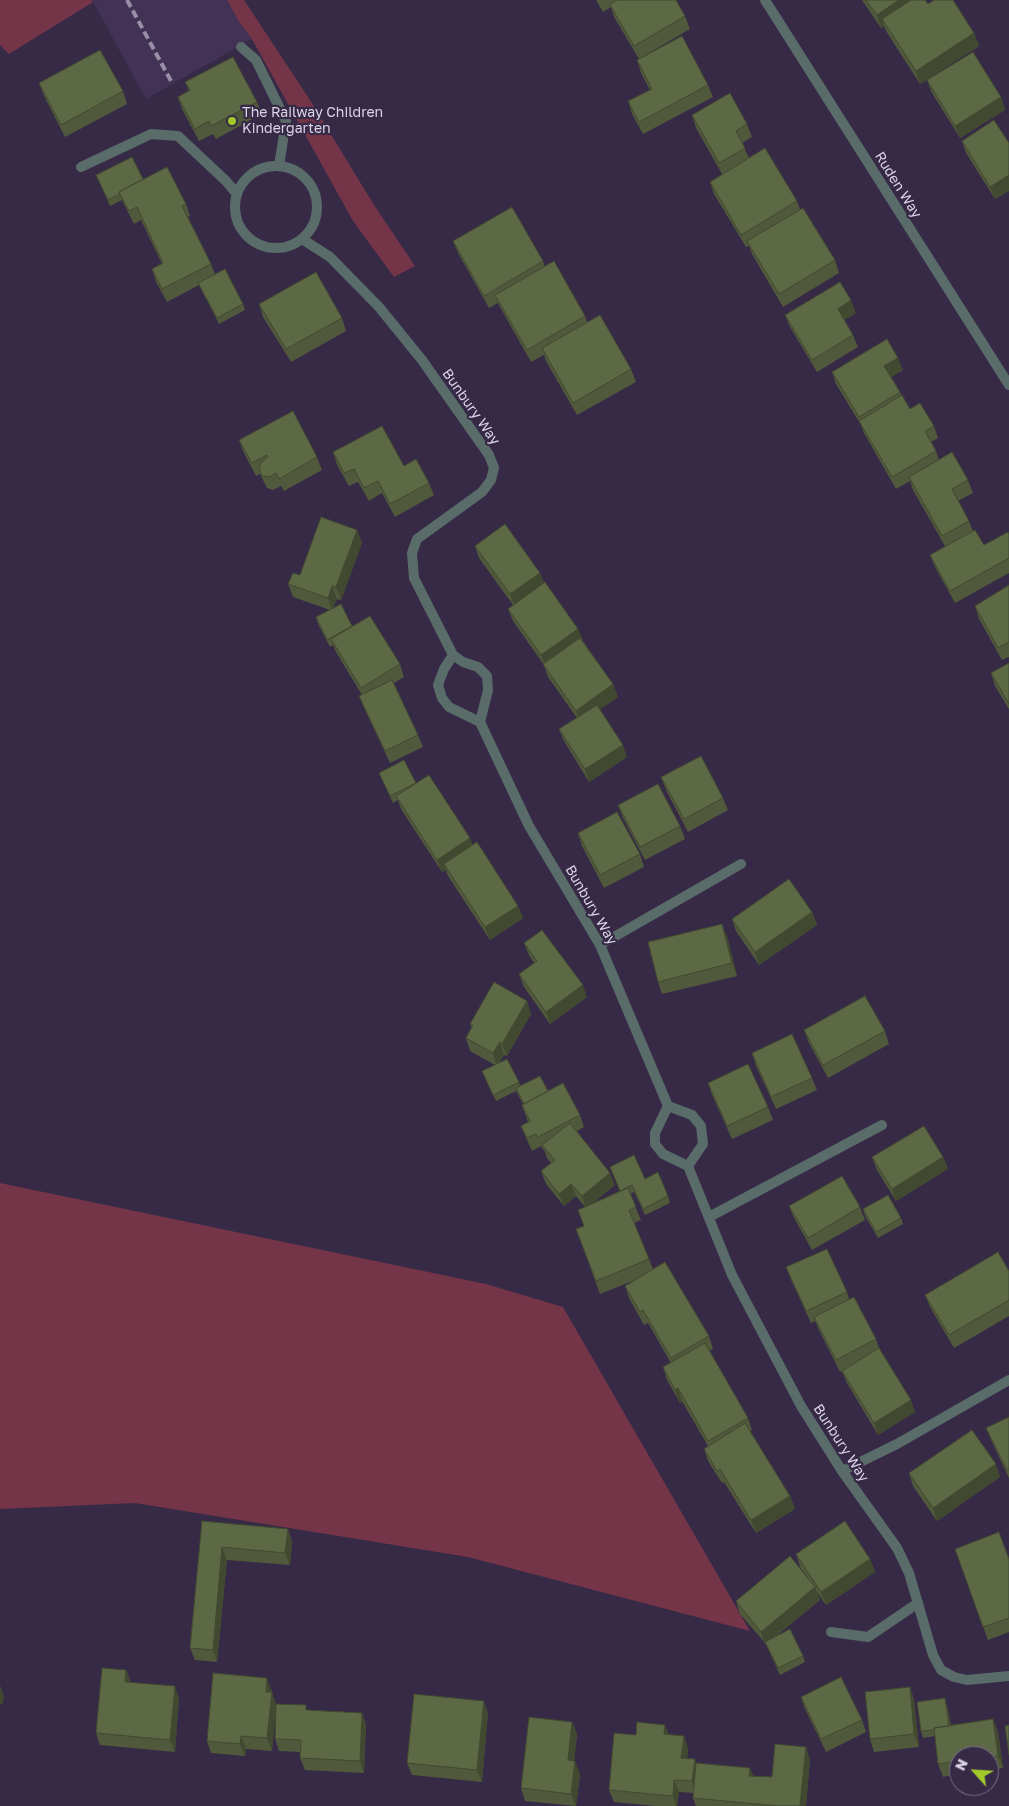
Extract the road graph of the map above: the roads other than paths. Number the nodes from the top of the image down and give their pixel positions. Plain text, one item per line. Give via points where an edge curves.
1 (765, 0) edge
2 (241, 47) dead end
3 (280, 166) junction
4 (81, 167) dead end
5 (236, 193) junction
6 (302, 239) junction
7 (1009, 385) edge
8 (452, 656) junction
9 (480, 722) junction
10 (742, 864) dead end
11 (600, 945) junction
12 (668, 1106) junction
13 (882, 1125) dead end
14 (688, 1166) junction
15 (709, 1217) junction
16 (1009, 1380) edge
17 (842, 1471) junction
18 (918, 1603) junction
19 (831, 1632) dead end
20 (1009, 1676) edge

1 - 7 street, Ruden Way
2 - 3 street via 256,60 286,121
3 - 5 street via 264,167 251,174
3 - 6 street via 296,171 307,180 316,198 317,216
4 - 5 street via 151,134 178,136
5 - 6 street via 236,220 244,234 256,244 283,248
6 - 8 street, Bunbury Way via 330,258 379,307 422,360 489,454 494,468 491,480 482,492 416,539 412,553 414,578
8 - 9 street via 478,667 488,676
8 - 9 street via 438,685 442,698 449,707
9 - 11 street, Bunbury Way via 529,826
10 - 11 street
11 - 12 street, Bunbury Way
12 - 14 street via 655,1133 655,1144 663,1154
12 - 14 street via 692,1115 702,1126 703,1144
13 - 15 street
14 - 15 street, Bunbury Way
15 - 17 street, Bunbury Way via 732,1275 801,1406
16 - 17 street via 897,1444
17 - 18 street, Bunbury Way via 897,1548
18 - 19 street via 868,1638
18 - 20 street, Bunbury Way via 933,1655 941,1670 967,1680

